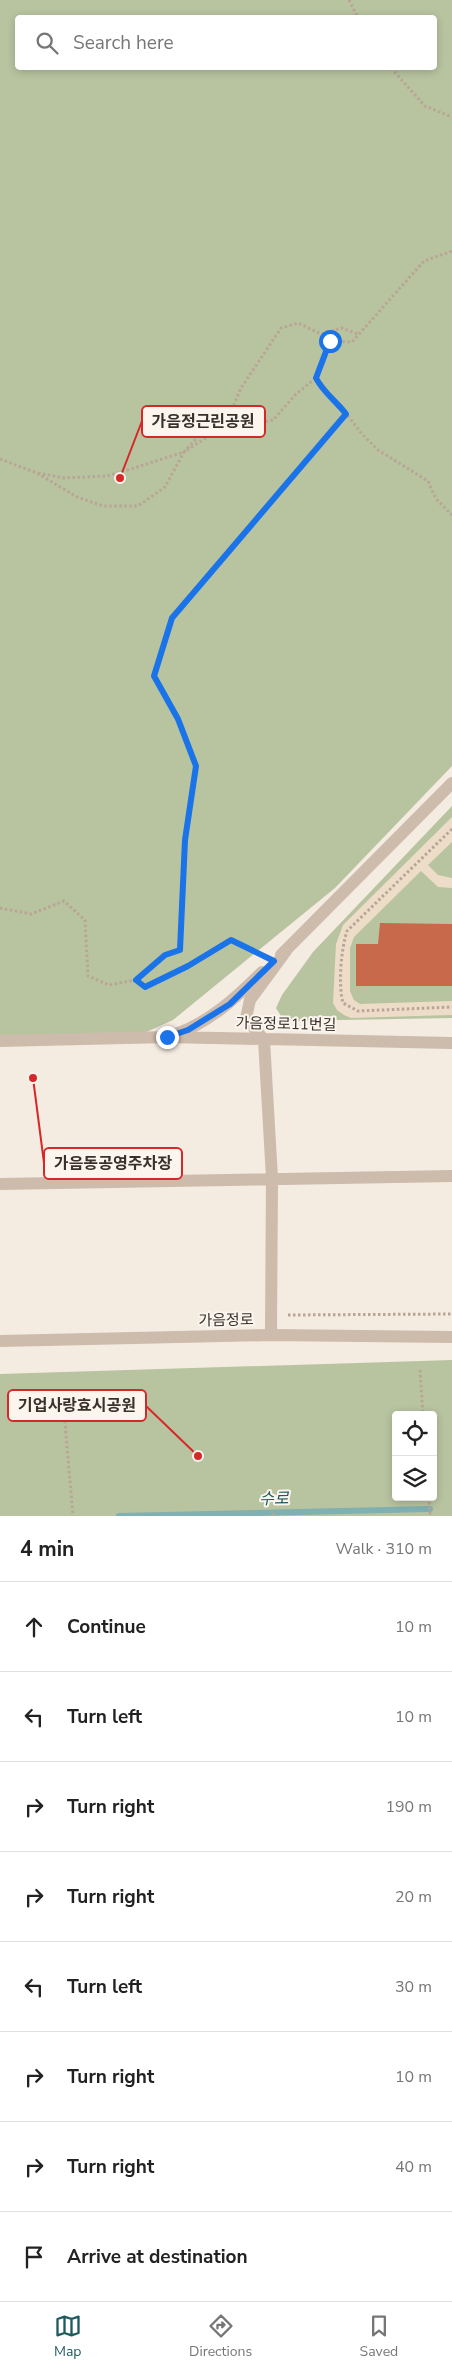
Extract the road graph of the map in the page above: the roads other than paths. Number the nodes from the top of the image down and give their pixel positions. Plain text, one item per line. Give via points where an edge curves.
1 (452, 783) edge
2 (286, 951) junction
3 (167, 1037) junction
4 (264, 1040) junction
5 (0, 1042) edge
6 (452, 1043) edge
7 (452, 1176) edge
8 (272, 1178) junction
9 (0, 1184) edge
10 (271, 1335) junction
11 (452, 1337) edge
12 (0, 1341) edge

1 - 2 street
2 - 3 street via 230,1004 188,1030
2 - 4 street via 250,1000 246,1018
3 - 4 street, 가음정로11번길
3 - 5 street, 가음정로11번길
4 - 6 street, 가음정로11번길
4 - 8 street
7 - 8 street
8 - 9 street
8 - 10 street
10 - 11 street, 가음정로
10 - 12 street, 가음정로

